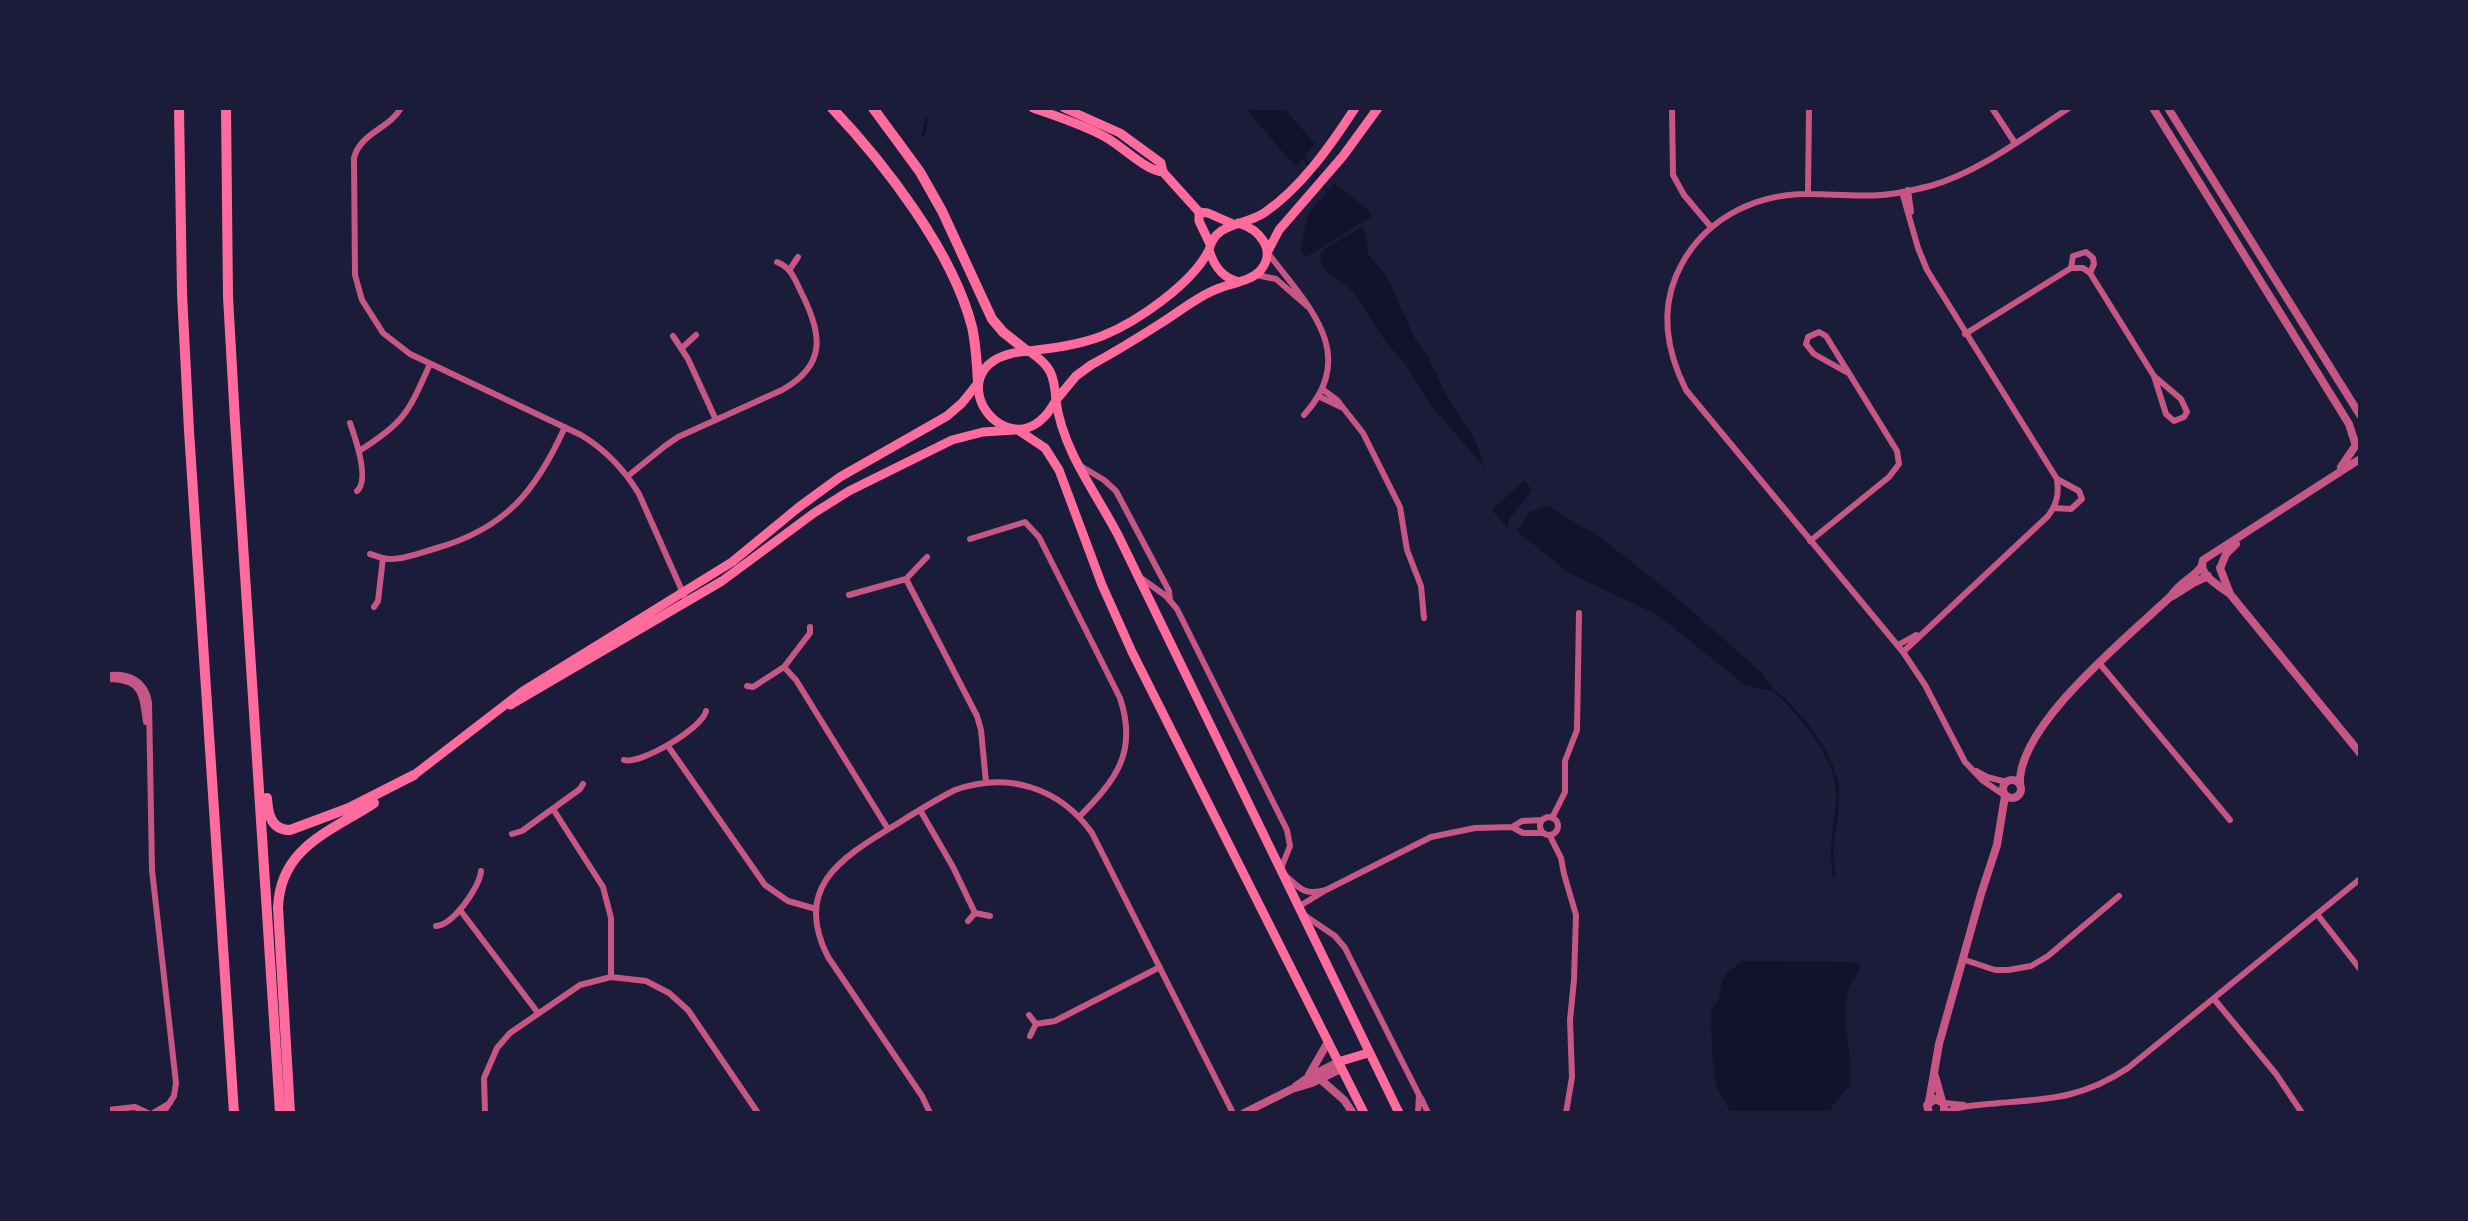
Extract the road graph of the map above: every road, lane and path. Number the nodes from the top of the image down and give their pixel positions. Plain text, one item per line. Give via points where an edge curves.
1 (179, 108) edge
2 (226, 108) edge
3 (401, 108) edge
4 (832, 108) edge
5 (873, 108) edge
6 (1033, 108) edge
7 (1064, 108) edge
8 (1355, 108) edge
9 (1378, 108) edge
10 (1672, 108) edge
11 (1809, 108) edge
12 (1992, 108) edge
13 (2069, 108) edge
14 (2153, 108) edge
15 (2168, 108) edge
16 (1112, 128) junction
17 (1106, 137) junction
18 (2015, 143) junction
19 (1163, 172) junction
20 (1905, 191) junction
21 (1808, 194) junction
22 (1199, 212) junction
23 (1235, 224) junction
24 (1711, 227) junction
25 (1210, 247) junction
26 (1268, 251) junction
27 (798, 257) dead end
28 (777, 261) dead end
29 (2071, 268) junction
30 (789, 269) junction
31 (2090, 273) junction
32 (1255, 275) junction
33 (1239, 282) junction
34 (1314, 313) junction
35 (1965, 334) junction
36 (696, 335) dead end
37 (673, 336) dead end
38 (682, 348) junction
39 (1028, 351) junction
40 (430, 364) junction
41 (1848, 373) junction
42 (2154, 376) junction
43 (978, 383) junction
44 (1322, 389) junction
45 (1318, 396) junction
46 (1056, 400) junction
47 (1342, 408) junction
48 (2360, 415) edge
49 (1304, 416) dead end
50 (716, 420) junction
51 (350, 423) dead end
52 (565, 427) junction
53 (1016, 430) junction
54 (2358, 449) edge
55 (359, 451) junction
56 (1078, 464) junction
57 (2337, 473) junction
58 (628, 476) junction
59 (2056, 479) junction
60 (357, 491) dead end
61 (2054, 508) junction
62 (2247, 532) junction
63 (970, 539) dead end
64 (1810, 541) junction
65 (370, 554) dead end
66 (927, 557) dead end
67 (2207, 557) junction
68 (383, 558) junction
69 (245, 563) junction
70 (2201, 567) junction
71 (2220, 567) junction
72 (1136, 573) junction
73 (2209, 576) junction
74 (906, 579) junction
75 (682, 593) junction
76 (2230, 594) junction
77 (849, 595) dead end
78 (2171, 596) junction
79 (1170, 601) junction
80 (687, 602) junction
81 (374, 607) dead end
82 (1579, 613) dead end
83 (1424, 618) dead end
84 (810, 627) dead end
85 (1924, 630) junction
86 (1898, 645) junction
87 (1903, 652) junction
88 (2100, 664) junction
89 (784, 667) junction
90 (108, 675) edge
91 (108, 680) edge
92 (138, 684) junction
93 (747, 686) dead end
94 (706, 711) dead end
95 (484, 719) junction
96 (668, 746) junction
97 (2029, 751) junction
98 (2360, 753) edge
99 (624, 760) dead end
100 (1970, 767) junction
101 (414, 775) junction
102 (2007, 781) junction
103 (986, 782) junction
104 (584, 784) dead end
105 (2020, 785) junction
106 (2005, 795) junction
107 (2018, 796) junction
108 (553, 809) junction
109 (920, 810) junction
110 (1079, 817) junction
111 (1552, 818) junction
112 (1542, 820) junction
113 (2230, 820) dead end
114 (1512, 827) junction
115 (888, 829) junction
116 (2001, 829) junction
117 (512, 834) dead end
118 (1547, 834) junction
119 (481, 871) dead end
120 (1280, 871) junction
121 (2360, 879) edge
122 (1326, 890) junction
123 (2118, 896) dead end
124 (816, 909) junction
125 (460, 910) junction
126 (1300, 910) junction
127 (975, 913) junction
128 (2317, 914) junction
129 (990, 916) dead end
130 (968, 921) dead end
131 (436, 926) dead end
132 (1962, 959) junction
133 (1160, 967) junction
134 (2360, 969) edge
135 (610, 977) junction
136 (2214, 999) junction
137 (538, 1013) junction
138 (1029, 1016) dead end
139 (1036, 1024) junction
140 (1030, 1036) dead end
141 (1328, 1042) junction
142 (1368, 1053) junction
143 (1340, 1065) junction
144 (1934, 1072) junction
145 (1309, 1077) junction
146 (1320, 1079) junction
147 (1292, 1089) junction
148 (1419, 1095) junction
149 (1929, 1102) junction
150 (1943, 1102) junction
151 (170, 1103) junction
152 (1967, 1106) junction
153 (109, 1112) edge
154 (150, 1113) edge
155 (163, 1113) edge
156 (234, 1113) edge
157 (280, 1113) edge
158 (290, 1113) edge
159 (484, 1113) edge
160 (758, 1113) edge
161 (930, 1113) edge
162 (1233, 1113) edge
163 (1244, 1113) edge
164 (1353, 1113) edge
165 (1364, 1113) edge
166 (1399, 1113) edge
167 (1418, 1113) edge
168 (1428, 1113) edge
169 (1566, 1113) edge
170 (1929, 1113) edge
171 (1944, 1113) edge
172 (2302, 1113) edge

1 - 156 highway via 188,421
2 - 69 highway via 229,308
3 - 40 street via 355,153 356,275 362,300 383,333 400,348
4 - 43 highway via 893,181 947,267 971,326
5 - 39 highway via 936,199 992,319
6 - 17 main road
7 - 16 main road
8 - 23 main road via 1299,180 1263,214
9 - 26 main road via 1332,170 1279,230
10 - 24 street via 1673,175 1680,190
11 - 21 street
12 - 18 street
13 - 18 street
14 - 54 street via 2349,424
15 - 48 street
16 - 17 main road
16 - 19 main road via 1161,163
17 - 19 main road via 1153,171
18 - 20 street via 1952,178
19 - 22 main road
20 - 21 street via 1882,195
20 - 35 street via 1927,270
21 - 24 street via 1760,200
22 - 23 main road
22 - 25 main road
23 - 25 main road via 1222,229
23 - 26 main road via 1259,235
24 - 64 street via 1688,254 1673,284 1667,317 1671,356 1695,404
25 - 33 main road via 1221,273
25 - 39 main road via 1190,276 1121,326 1085,341
26 - 32 main road via 1265,263
26 - 34 street
27 - 30 street
28 - 30 street
29 - 31 street via 2083,268
29 - 31 street via 2073,256 2086,252 2094,258
29 - 35 street
30 - 50 street via 817,327 817,348 811,363 790,385
31 - 42 street
32 - 33 main road
32 - 34 street via 1276,279
33 - 46 main road via 1207,294 1083,370
34 - 44 street via 1328,354
35 - 59 street
36 - 38 street
37 - 38 street
38 - 50 street
39 - 43 main road via 998,358
39 - 46 main road via 1051,371
40 - 52 street
40 - 55 street via 404,417
41 - 41 street via 1810,352 1808,337 1819,332 1826,336
41 - 64 street via 1897,451 1899,464 1889,477
42 - 42 street via 2181,399 2187,412 2184,417 2174,421 2166,414
43 - 53 main road via 984,409
43 - 75 main road via 947,416 840,477 746,551
44 - 45 street
44 - 47 street
45 - 47 street
45 - 49 street
46 - 53 main road via 1039,423
46 - 56 main road via 1065,438
47 - 83 street via 1369,442 1400,507 1407,550 1422,586
50 - 58 street via 665,446
51 - 55 street
52 - 58 street via 594,443
52 - 68 street via 531,490 495,523 457,542 399,558
53 - 80 main road via 983,432 952,440 849,491 738,571
53 - 141 main road via 1045,448 1059,470 1120,627
54 - 57 street
54 - 57 street
55 - 60 street via 362,482
56 - 72 main road
56 - 79 street via 1116,491 1169,591
57 - 62 street
58 - 75 street
59 - 61 street
59 - 61 street via 2079,491 2082,499 2071,508
61 - 85 street via 1950,610
62 - 67 street
62 - 71 street via 2229,550
63 - 110 street via 1025,522 1031,526 1120,698 1127,724 1122,762 1112,781
64 - 86 street
65 - 68 street
66 - 74 street
67 - 70 street
67 - 71 street via 2218,559
68 - 81 street
69 - 101 highway via 254,602 268,807 274,824 286,830 314,822
69 - 157 highway
70 - 73 street
70 - 78 street
71 - 73 street via 2218,573
71 - 76 street
72 - 79 street
72 - 120 main road
73 - 76 street
73 - 78 street
74 - 77 street
74 - 103 street via 977,716
75 - 80 street
75 - 95 main road via 574,658
76 - 98 street
78 - 88 street
79 - 120 street via 1289,834 1290,846
80 - 95 main road
82 - 111 street via 1577,730 1565,761 1565,792
84 - 89 street via 810,633
85 - 86 street
85 - 87 street
86 - 87 street
87 - 100 street
88 - 97 street via 2056,708
88 - 113 street
89 - 93 street via 753,687
89 - 115 street via 796,680
90 - 92 street via 125,675
91 - 92 street
92 - 151 street via 149,702 152,881 176,1083
94 - 96 street via 701,722
95 - 101 main road
96 - 99 street via 635,760
96 - 124 street via 765,885 788,901
97 - 102 street
97 - 105 street via 2021,768
100 - 102 street via 1987,777
100 - 106 street
101 - 158 highway via 306,846 283,877 278,909
102 - 105 street
102 - 106 street
103 - 109 street via 956,790
103 - 110 street via 1033,787 1058,799
104 - 108 street
105 - 107 street
106 - 107 street
106 - 116 street
107 - 116 street
108 - 117 street
108 - 135 street via 603,887 610,918
109 - 115 street
109 - 127 street
110 - 133 street via 1099,845
111 - 112 street
111 - 118 street via 1558,829 1555,834
112 - 114 street via 1522,821
112 - 118 street via 1540,828
114 - 118 street via 1523,833
114 - 122 street via 1461,830 1431,837
115 - 124 street via 835,866 822,887
116 - 132 street
118 - 169 street via 1561,858 1576,915 1570,1020 1572,1077
119 - 125 street
120 - 122 street via 1307,893
120 - 126 main road
121 - 128 street
122 - 126 street
123 - 132 street via 2031,966 1995,970
124 - 161 street via 818,934 828,957
125 - 131 street
125 - 137 street
126 - 142 main road
126 - 148 street via 1345,948
127 - 129 street
127 - 130 street
128 - 134 street
128 - 136 street
132 - 144 street
133 - 139 street via 1054,1021
133 - 162 street
135 - 137 street via 580,985
135 - 160 street via 646,981 669,993 688,1010
136 - 152 street via 2128,1068 2095,1087 2068,1096
136 - 172 street via 2282,1082
137 - 159 street via 497,1048 484,1078
138 - 139 street
139 - 140 street
141 - 143 main road
141 - 145 street
142 - 143 main road
142 - 166 main road
143 - 145 street
143 - 146 street
143 - 165 main road
144 - 149 street
144 - 150 street
145 - 147 street
146 - 147 street
146 - 164 street
147 - 163 street
148 - 167 street
148 - 168 street
149 - 150 street
149 - 170 street
150 - 152 street
150 - 171 street
151 - 154 street
151 - 155 street
152 - 171 street
153 - 154 street via 135,1107

